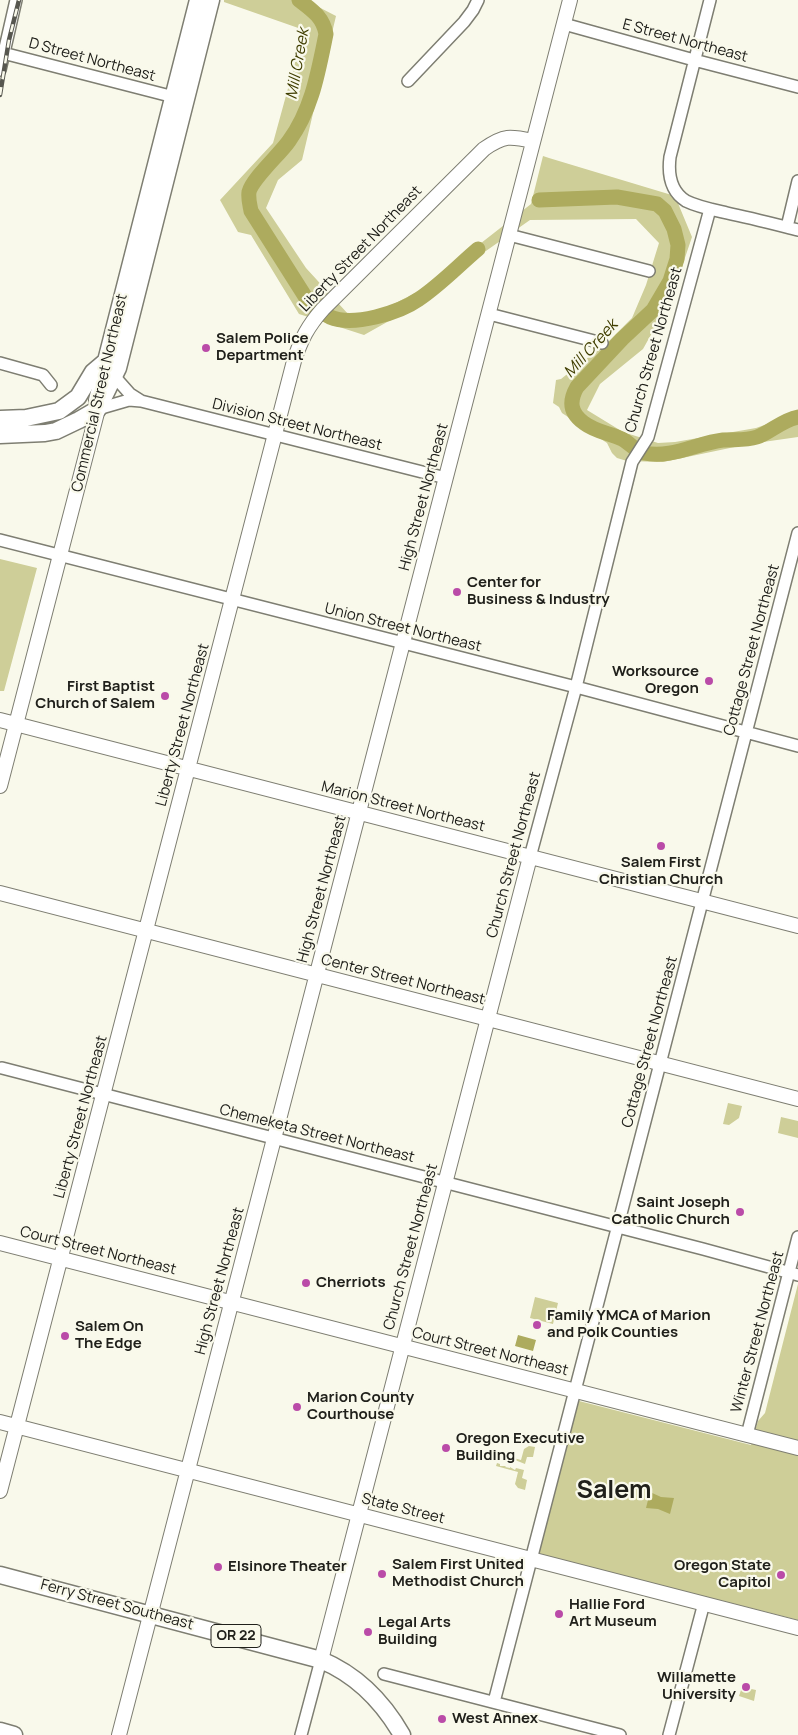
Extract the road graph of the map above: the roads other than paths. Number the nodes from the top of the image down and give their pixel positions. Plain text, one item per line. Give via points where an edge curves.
1 (16, 0) edge
2 (478, 0) edge
3 (570, 0) edge
4 (710, 0) edge
5 (204, 2) edge
6 (564, 24) junction
7 (3, 53) junction
8 (694, 60) junction
9 (0, 70) edge
10 (408, 81) dead end
11 (798, 87) edge
12 (174, 97) junction
13 (533, 141) junction
14 (798, 181) edge
15 (710, 209) junction
16 (792, 228) edge
17 (509, 235) junction
18 (649, 271) dead end
19 (489, 314) junction
20 (602, 343) dead end
21 (106, 361) junction
22 (0, 363) edge
23 (114, 376) junction
24 (51, 385) dead end
25 (141, 401) junction
26 (98, 409) junction
27 (0, 419) edge
28 (0, 435) edge
29 (275, 435) junction
30 (446, 478) junction
31 (798, 533) edge
32 (0, 540) edge
33 (60, 555) junction
34 (232, 600) junction
35 (403, 644) junction
36 (576, 687) junction
37 (0, 720) edge
38 (16, 724) junction
39 (746, 732) junction
40 (798, 746) edge
41 (188, 769) junction
42 (0, 786) edge
43 (359, 813) junction
44 (530, 857) junction
45 (0, 893) edge
46 (702, 901) junction
47 (798, 926) edge
48 (146, 931) junction
49 (317, 975) junction
50 (487, 1019) junction
51 (660, 1064) junction
52 (2, 1068) dead end
53 (103, 1094) junction
54 (798, 1099) edge
55 (274, 1138) junction
56 (445, 1182) junction
57 (617, 1227) junction
58 (798, 1237) edge
59 (0, 1242) edge
60 (60, 1258) junction
61 (793, 1274) edge
62 (199, 1294) junction
63 (232, 1302) junction
64 (227, 1320) junction
65 (402, 1346) junction
66 (575, 1391) junction
67 (0, 1422) edge
68 (17, 1426) junction
69 (747, 1435) junction
70 (798, 1448) edge
71 (188, 1470) junction
72 (0, 1491) edge
73 (359, 1514) junction
74 (532, 1559) junction
75 (0, 1575) edge
76 (704, 1603) junction
77 (151, 1614) junction
78 (798, 1628) edge
79 (321, 1660) junction
80 (384, 1674) dead end
81 (494, 1702) junction
82 (0, 1731) edge
83 (14, 1735) edge
84 (119, 1735) edge
85 (301, 1735) edge
86 (402, 1735) edge
87 (620, 1735) edge
88 (669, 1735) edge

1 - 7 street
2 - 10 street via 464,22
3 - 6 main road, High Street Northeast
4 - 8 street
5 - 12 highway, Commercial Street Northeast
5 - 23 highway, Commercial Street Northeast via 149,249
6 - 8 street, E Street Northeast
6 - 13 main road, High Street Northeast
7 - 9 street
7 - 12 street, D Street Northeast
8 - 11 street, E Street Northeast
8 - 15 street via 668,169 676,191 686,200
12 - 21 highway, Commercial Street Northeast
13 - 17 main road, High Street Northeast
13 - 29 main road, Liberty Street Northeast via 503,138 484,149 313,321 301,340
14 - 16 street
15 - 16 street
15 - 36 street, Church Street Northeast via 648,437 632,462
17 - 18 street
17 - 19 main road, High Street Northeast
19 - 20 street
19 - 30 main road, High Street Northeast
21 - 26 main road, Commercial Street Northeast via 96,400
21 - 27 highway via 93,372 78,397 58,410 26,418
22 - 24 street via 42,374
23 - 25 street
23 - 26 highway, Commercial Street Northeast
25 - 26 street via 129,400
25 - 29 street, Division Street Northeast
26 - 28 highway via 56,431
26 - 33 main road, Commercial Street Northeast
29 - 30 street, Division Street Northeast
29 - 34 main road, Liberty Street Northeast
30 - 35 main road, High Street Northeast
31 - 39 street, Cottage Street Northeast
32 - 33 street, Union Street Northeast
33 - 34 street, Union Street Northeast
33 - 38 main road, Commercial Street Northeast
34 - 35 street, Union Street Northeast
34 - 41 main road, Liberty Street Northeast
35 - 36 street, Union Street Northeast
35 - 43 main road, High Street Northeast
36 - 39 street, Union Street Northeast
36 - 44 street, Church Street Northeast
37 - 38 main road, Marion Street Northeast
38 - 41 main road, Marion Street Northeast
38 - 42 main road, Commercial Street Northeast
39 - 40 street, Union Street Northeast
39 - 46 street, Cottage Street Northeast
41 - 43 main road, Marion Street Northeast
41 - 48 main road, Liberty Street Northeast
43 - 44 main road, Marion Street Northeast
43 - 49 main road, High Street Northeast
44 - 46 main road, Marion Street Northeast
44 - 50 main road, Church Street Northeast
45 - 48 main road, Center Street Northeast
46 - 47 main road, Marion Street Northeast
46 - 51 street, Cottage Street Northeast
48 - 49 main road, Center Street Northeast
48 - 53 main road, Liberty Street Northeast
49 - 50 main road, Center Street Northeast
49 - 55 main road, High Street Northeast
50 - 51 main road, Center Street Northeast
50 - 56 main road, Church Street Northeast
51 - 54 main road, Center Street Northeast
51 - 57 street, Cottage Street Northeast
52 - 53 street, Chemeketa Street Northeast
53 - 55 street, Chemeketa Street Northeast
53 - 60 main road, Liberty Street Northeast
55 - 56 street, Chemeketa Street Northeast
55 - 63 main road, High Street Northeast
56 - 57 street, Chemeketa Street Northeast
56 - 65 main road, Church Street Northeast
57 - 61 street, Chemeketa Street Northeast
57 - 66 street, Cottage Street Northeast
58 - 61 street, Winter Street Northeast
59 - 60 main road, Court Street Northeast
60 - 62 main road, Court Street Northeast
60 - 68 main road, Liberty Street Northeast
61 - 69 street, Winter Street Northeast
62 - 63 main road, Court Street Northeast
62 - 64 main road
63 - 64 main road, High Street Northeast
63 - 65 main road, Court Street Northeast
64 - 71 main road, High Street Northeast
65 - 66 main road, Court Street Northeast
65 - 73 main road, Church Street Northeast
66 - 69 main road, Court Street Northeast
66 - 74 street, Cottage Street Northeast
67 - 68 main road, State Street
68 - 71 main road, State Street
68 - 72 main road, Liberty Street Northeast
69 - 70 main road, Court Street Northeast
71 - 73 main road, State Street
71 - 77 main road, High Street Northeast
73 - 74 main road, State Street
73 - 79 main road, Church Street Northeast
74 - 76 main road, State Street
74 - 81 street, Cottage Street Northeast
75 - 77 highway, Ferry Street Southeast / OR 22
76 - 78 main road, State Street
76 - 88 street
77 - 79 highway, Ferry Street Southeast / OR 22
77 - 84 main road, High Street Northeast
79 - 85 street
79 - 86 highway, OR 22 via 360,1683 390,1715
80 - 81 street
81 - 87 street
82 - 83 highway

